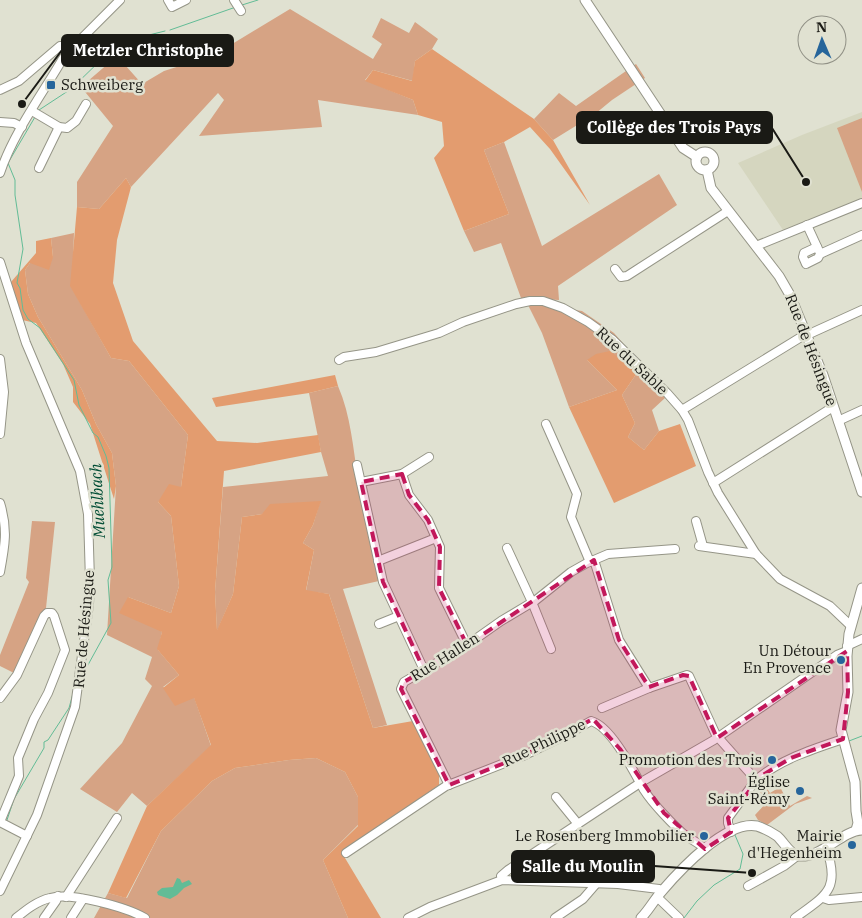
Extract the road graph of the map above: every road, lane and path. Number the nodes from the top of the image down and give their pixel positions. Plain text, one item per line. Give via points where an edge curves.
1 (120, 0) edge
2 (168, 0) edge
3 (186, 0) edge
4 (585, 0) edge
5 (68, 52) junction
6 (0, 90) edge
7 (86, 104) dead end
8 (32, 111) junction
9 (0, 122) edge
10 (22, 127) junction
11 (59, 127) junction
12 (697, 157) junction
13 (39, 168) dead end
14 (707, 170) junction
15 (0, 173) edge
16 (862, 203) edge
17 (728, 211) junction
18 (807, 225) junction
19 (862, 235) edge
20 (756, 246) junction
21 (0, 262) edge
22 (615, 269) dead end
23 (862, 310) edge
24 (807, 334) junction
25 (0, 359) edge
26 (339, 360) dead end
27 (833, 407) junction
28 (682, 410) junction
29 (862, 410) edge
30 (838, 421) junction
31 (546, 424) dead end
32 (0, 434) edge
33 (429, 457) dead end
34 (357, 465) dead end
35 (402, 474) junction
36 (361, 482) junction
37 (713, 483) junction
38 (862, 492) edge
39 (0, 503) edge
40 (696, 521) dead end
41 (436, 538) junction
42 (507, 548) dead end
43 (674, 549) dead end
44 (756, 554) junction
45 (592, 561) junction
46 (378, 562) junction
47 (0, 572) edge
48 (862, 588) edge
49 (532, 602) junction
50 (398, 616) junction
51 (379, 624) dead end
52 (850, 625) junction
53 (862, 639) edge
54 (467, 646) junction
55 (847, 648) junction
56 (551, 649) dead end
57 (424, 670) junction
58 (649, 688) junction
59 (0, 698) edge
60 (602, 708) dead end
61 (718, 737) junction
62 (843, 739) junction
63 (756, 780) junction
64 (641, 782) junction
65 (449, 785) junction
66 (556, 797) dead end
67 (117, 818) dead end
68 (578, 824) junction
69 (859, 830) edge
70 (730, 832) junction
71 (27, 836) junction
72 (826, 847) junction
73 (705, 849) junction
74 (346, 853) dead end
75 (797, 856) junction
76 (502, 880) junction
77 (596, 884) junction
78 (748, 886) dead end
79 (0, 891) edge
80 (659, 894) junction
81 (65, 897) junction
82 (862, 897) edge
83 (823, 898) junction
84 (83, 899) junction
85 (16, 918) edge
86 (44, 918) edge
87 (71, 918) edge
88 (145, 918) edge
89 (408, 918) edge
90 (555, 918) edge
91 (641, 918) edge
92 (679, 918) edge
93 (795, 918) edge

1 - 5 street
2 - 3 street via 172,8
4 - 12 main road via 684,148
5 - 6 street via 60,46 18,81
5 - 8 street
7 - 11 street via 76,121 67,128
8 - 10 street
8 - 11 street
9 - 10 street
10 - 15 street
11 - 13 street
12 - 14 main road via 698,168
12 - 14 main road via 705,152 711,154 713,166
14 - 17 main road, Rue de Hésingue via 711,188
16 - 18 street
17 - 20 main road, Rue de Hésingue
17 - 22 street via 627,276 621,277
18 - 19 street via 819,251
18 - 20 street
20 - 24 main road, Rue de Hésingue via 786,286
21 - 71 street, Rue de Hésingue via 26,343 76,462 87,502 90,544 90,590 73,713
23 - 24 street
24 - 27 main road, Rue de Hésingue
24 - 28 street
25 - 32 street via 4,392
26 - 28 street, Rue du Sable via 439,333 516,304 543,301 563,308 613,340
27 - 30 main road, Rue de Hésingue
27 - 37 street
28 - 37 street, Rue du Sable
29 - 30 street
30 - 38 main road, Rue de Hésingue
31 - 45 street via 577,494 571,517
33 - 35 street
34 - 36 street
35 - 36 street
35 - 41 street via 409,496 428,520
36 - 46 street
37 - 44 street, Rue du Sable
39 - 47 street via 6,538
40 - 44 street via 701,546
41 - 46 street
41 - 54 street via 440,547 440,588
42 - 49 street
43 - 45 street, Rue Hallen via 608,554
44 - 52 street, Rue du Sable via 780,578 830,606
45 - 49 street, Rue Hallen
45 - 58 street via 619,640
46 - 50 street
48 - 52 main road
49 - 54 street, Rue Hallen
49 - 56 street
50 - 51 street
50 - 57 street
52 - 55 main road
53 - 55 street
54 - 57 street, Rue Hallen
55 - 61 street
55 - 62 main road via 848,692 842,720
57 - 65 street, Rue Hallen via 404,682 401,689
58 - 60 street
58 - 61 street via 689,676
59 - 71 street via 17,675 44,616 52,613 65,650 18,758 19,776 0,822
61 - 63 street
61 - 64 street
62 - 63 street via 791,758
62 - 69 main road via 854,775
63 - 70 street via 728,818
64 - 65 street, Rue Philippe via 602,726 591,721 525,755
64 - 68 street
64 - 73 street, Rue Philippe via 676,826
65 - 74 street, Rue Philippe
66 - 68 street
67 - 81 street
68 - 76 street via 508,870 500,876
69 - 72 main road
70 - 73 main road
70 - 75 main road via 748,826 764,829
71 - 79 street, Rue de Hésingue
72 - 75 main road
72 - 83 street via 832,880
73 - 80 main road
75 - 78 street
76 - 77 street
76 - 89 street
77 - 80 street via 659,889
77 - 90 street via 582,899
80 - 91 main road
80 - 92 street
81 - 84 street
81 - 85 street via 39,902
81 - 86 street via 56,901
82 - 83 street
83 - 93 street
84 - 87 street
84 - 88 street via 125,908

